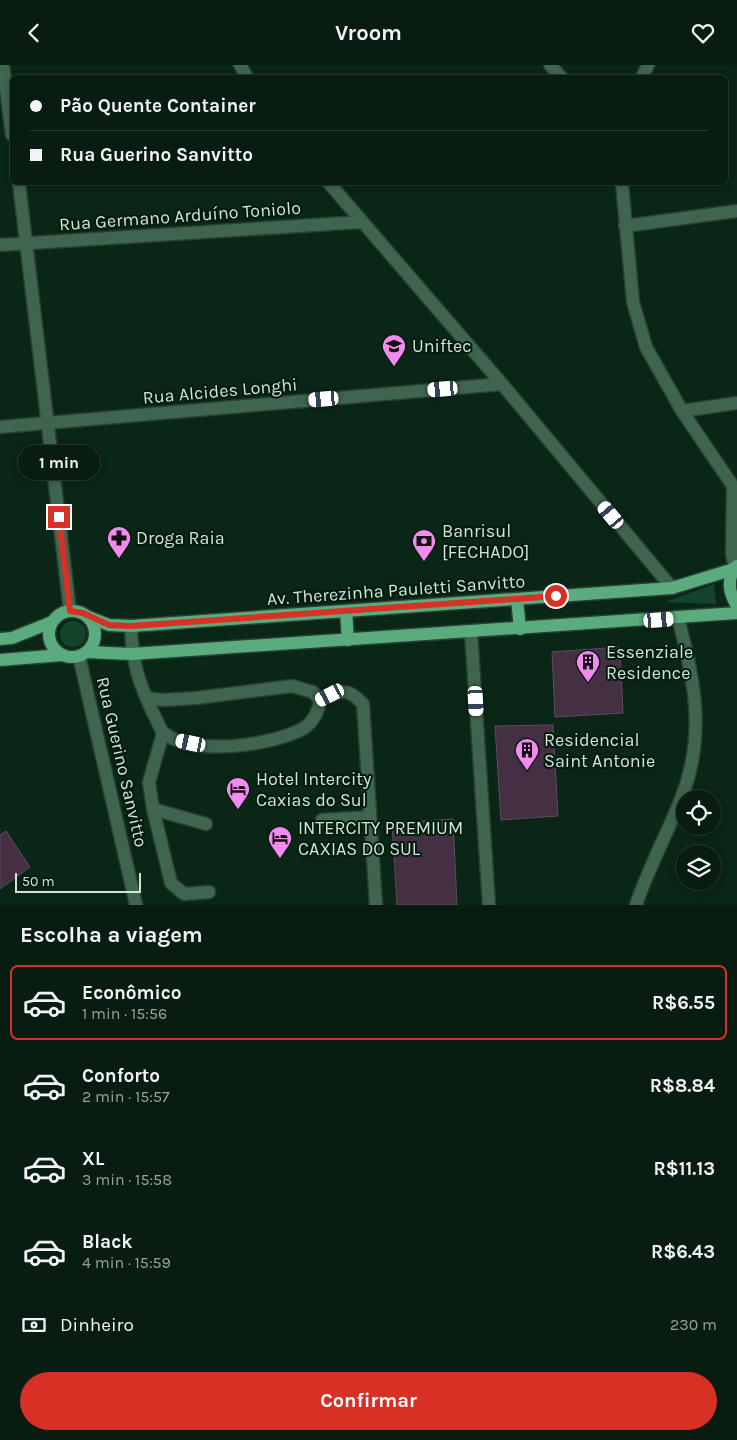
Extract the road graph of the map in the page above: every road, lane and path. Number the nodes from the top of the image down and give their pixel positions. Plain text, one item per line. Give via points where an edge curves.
1 (4, 65) edge
2 (550, 65) edge
3 (559, 75) edge
4 (10, 118) edge
5 (19, 185) edge
6 (331, 185) edge
7 (622, 185) edge
8 (737, 211) edge
9 (362, 222) junction
10 (625, 226) junction
11 (26, 243) junction
12 (0, 245) edge
13 (502, 384) junction
14 (737, 403) edge
15 (682, 411) junction
16 (48, 424) junction
17 (0, 427) edge
18 (735, 490) edge
19 (735, 568) edge
20 (672, 588) junction
21 (517, 599) junction
22 (737, 606) edge
23 (70, 611) junction
24 (346, 611) junction
25 (737, 613) edge
26 (89, 617) junction
27 (678, 618) junction
28 (52, 623) junction
29 (131, 626) junction
30 (520, 629) junction
31 (471, 632) junction
32 (0, 639) edge
33 (348, 640) junction
34 (83, 654) junction
35 (132, 654) junction
36 (62, 655) junction
37 (0, 660) edge
38 (146, 698) junction
39 (320, 700) junction
40 (163, 733) junction
41 (153, 809) junction
42 (370, 817) junction
43 (322, 820) dead end
44 (206, 824) dead end
45 (209, 892) dead end
46 (136, 905) edge
47 (376, 905) edge
48 (489, 905) edge
49 (636, 905) edge

1 - 4 street
2 - 3 street
5 - 11 street
6 - 9 street
7 - 10 street
8 - 10 street
9 - 11 street, Rua Germano Arduíno Toniolo
9 - 13 street
10 - 15 street via 633,302 646,347
11 - 12 street, Rua Germano Arduíno Toniolo
11 - 16 street
13 - 16 street, Rua Alcides Longhi
13 - 20 street
14 - 15 street
15 - 18 street
16 - 17 street, Rua Alcides Longhi
16 - 23 street
18 - 19 street via 732,554
19 - 20 main road, Av. Therezinha Pauletti Sanvitto
19 - 22 main road via 730,588
20 - 21 main road, Av. Therezinha Pauletti Sanvitto
21 - 24 main road, Av. Therezinha Pauletti Sanvitto
21 - 30 main road
23 - 26 main road
23 - 28 main road via 56,617
24 - 29 main road, Av. Therezinha Pauletti Sanvitto
24 - 33 main road
25 - 27 main road
26 - 29 main road, Av. Therezinha Pauletti Sanvitto via 109,625
26 - 34 main road via 96,631 92,646
27 - 30 main road
27 - 49 street via 696,697 695,747 682,797
28 - 32 main road via 12,638
28 - 36 main road via 49,637
29 - 35 street
30 - 31 main road
31 - 33 main road
31 - 48 street
33 - 35 main road
34 - 35 main road
34 - 36 main road
34 - 46 street, Rua Guerino Sanvitto
35 - 38 street
36 - 37 main road
38 - 39 street via 196,698 292,686 313,692
38 - 40 street
39 - 40 street via 320,711 305,728 278,739 240,746 206,747
39 - 42 street via 340,691 354,694 363,704
40 - 41 street via 149,782
41 - 44 street
41 - 45 street via 171,883 184,895
42 - 43 street
42 - 47 street

